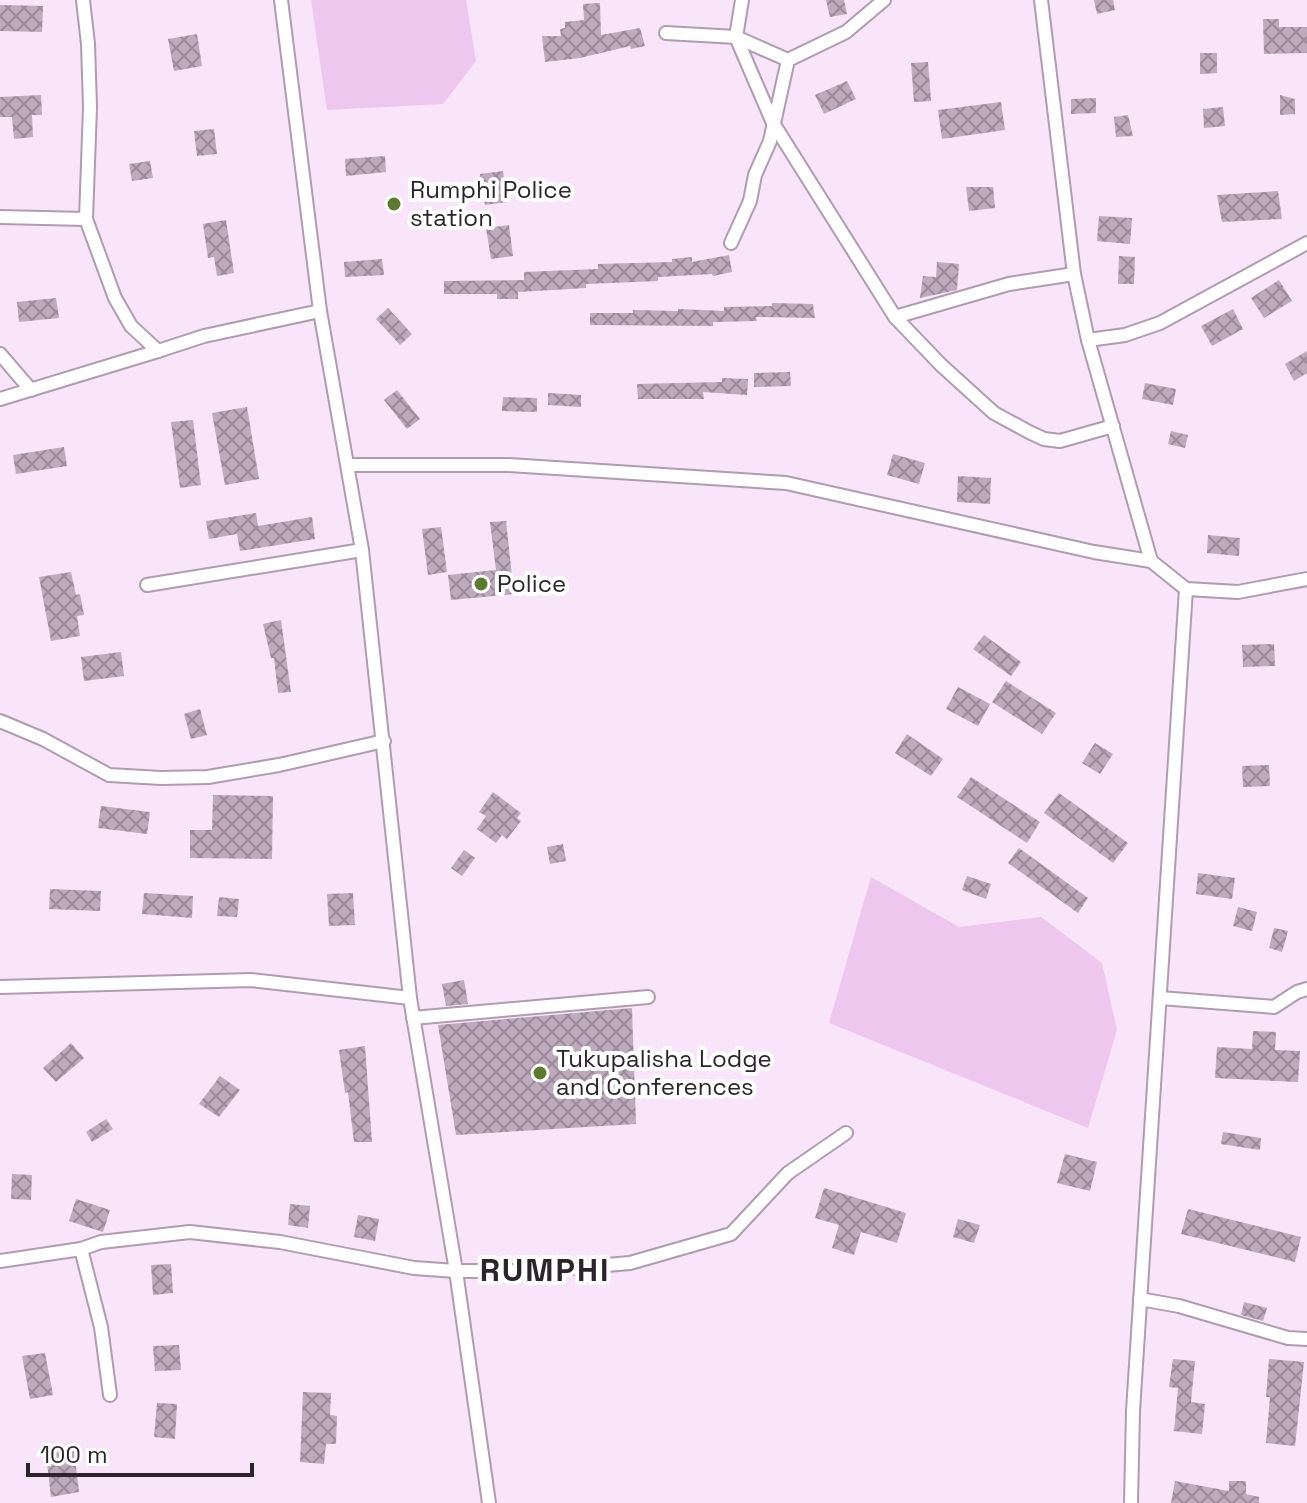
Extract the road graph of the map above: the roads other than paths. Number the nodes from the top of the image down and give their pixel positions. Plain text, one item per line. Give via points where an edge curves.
1 (83, 0) edge
2 (281, 0) edge
3 (742, 0) edge
4 (884, 0) edge
5 (1041, 0) edge
6 (666, 33) dead end
7 (736, 37) junction
8 (788, 60) junction
9 (773, 123) junction
10 (0, 217) edge
11 (86, 219) junction
12 (731, 243) dead end
13 (1307, 243) edge
14 (1074, 274) junction
15 (320, 311) junction
16 (895, 317) junction
17 (1088, 340) junction
18 (158, 351) junction
19 (0, 354) edge
20 (31, 390) junction
21 (0, 399) edge
22 (1113, 426) junction
23 (349, 465) junction
24 (362, 550) junction
25 (1151, 561) junction
26 (1307, 579) edge
27 (147, 585) dead end
28 (1186, 589) junction
29 (0, 721) edge
30 (384, 741) junction
31 (0, 987) edge
32 (1307, 989) edge
33 (648, 997) dead end
34 (410, 998) junction
35 (1160, 998) junction
36 (413, 1018) junction
37 (846, 1133) dead end
38 (81, 1249) junction
39 (0, 1261) edge
40 (456, 1271) junction
41 (1140, 1299) junction
42 (1307, 1339) edge
43 (110, 1395) dead end
44 (489, 1503) edge
45 (1131, 1503) edge

1 - 11 street via 90,107
2 - 15 street
3 - 7 street
4 - 8 street via 846,32
5 - 14 street
6 - 7 street
7 - 8 street
7 - 9 street
8 - 9 street
9 - 12 street via 750,201
9 - 16 street
10 - 11 street
11 - 18 street via 115,298 131,326
13 - 17 street via 1160,323
14 - 16 street via 1009,284
14 - 17 street
15 - 18 street
15 - 23 street
16 - 22 street via 994,413 1029,432 1060,441
17 - 22 street
18 - 20 street
19 - 20 street
20 - 21 street
22 - 25 street
23 - 24 street
23 - 25 street via 509,465 786,483
24 - 27 street
24 - 30 street
25 - 28 street
26 - 28 street via 1238,592
28 - 35 street
29 - 30 street via 109,775 161,778 208,777
30 - 34 street
31 - 34 street via 251,980
32 - 35 street via 1274,1007
33 - 36 street
34 - 36 street
35 - 41 street
36 - 40 street
37 - 40 street via 788,1173 731,1234 630,1263
38 - 39 street
38 - 40 street via 190,1232
38 - 43 street via 101,1327
40 - 44 street
41 - 42 street
41 - 45 street

